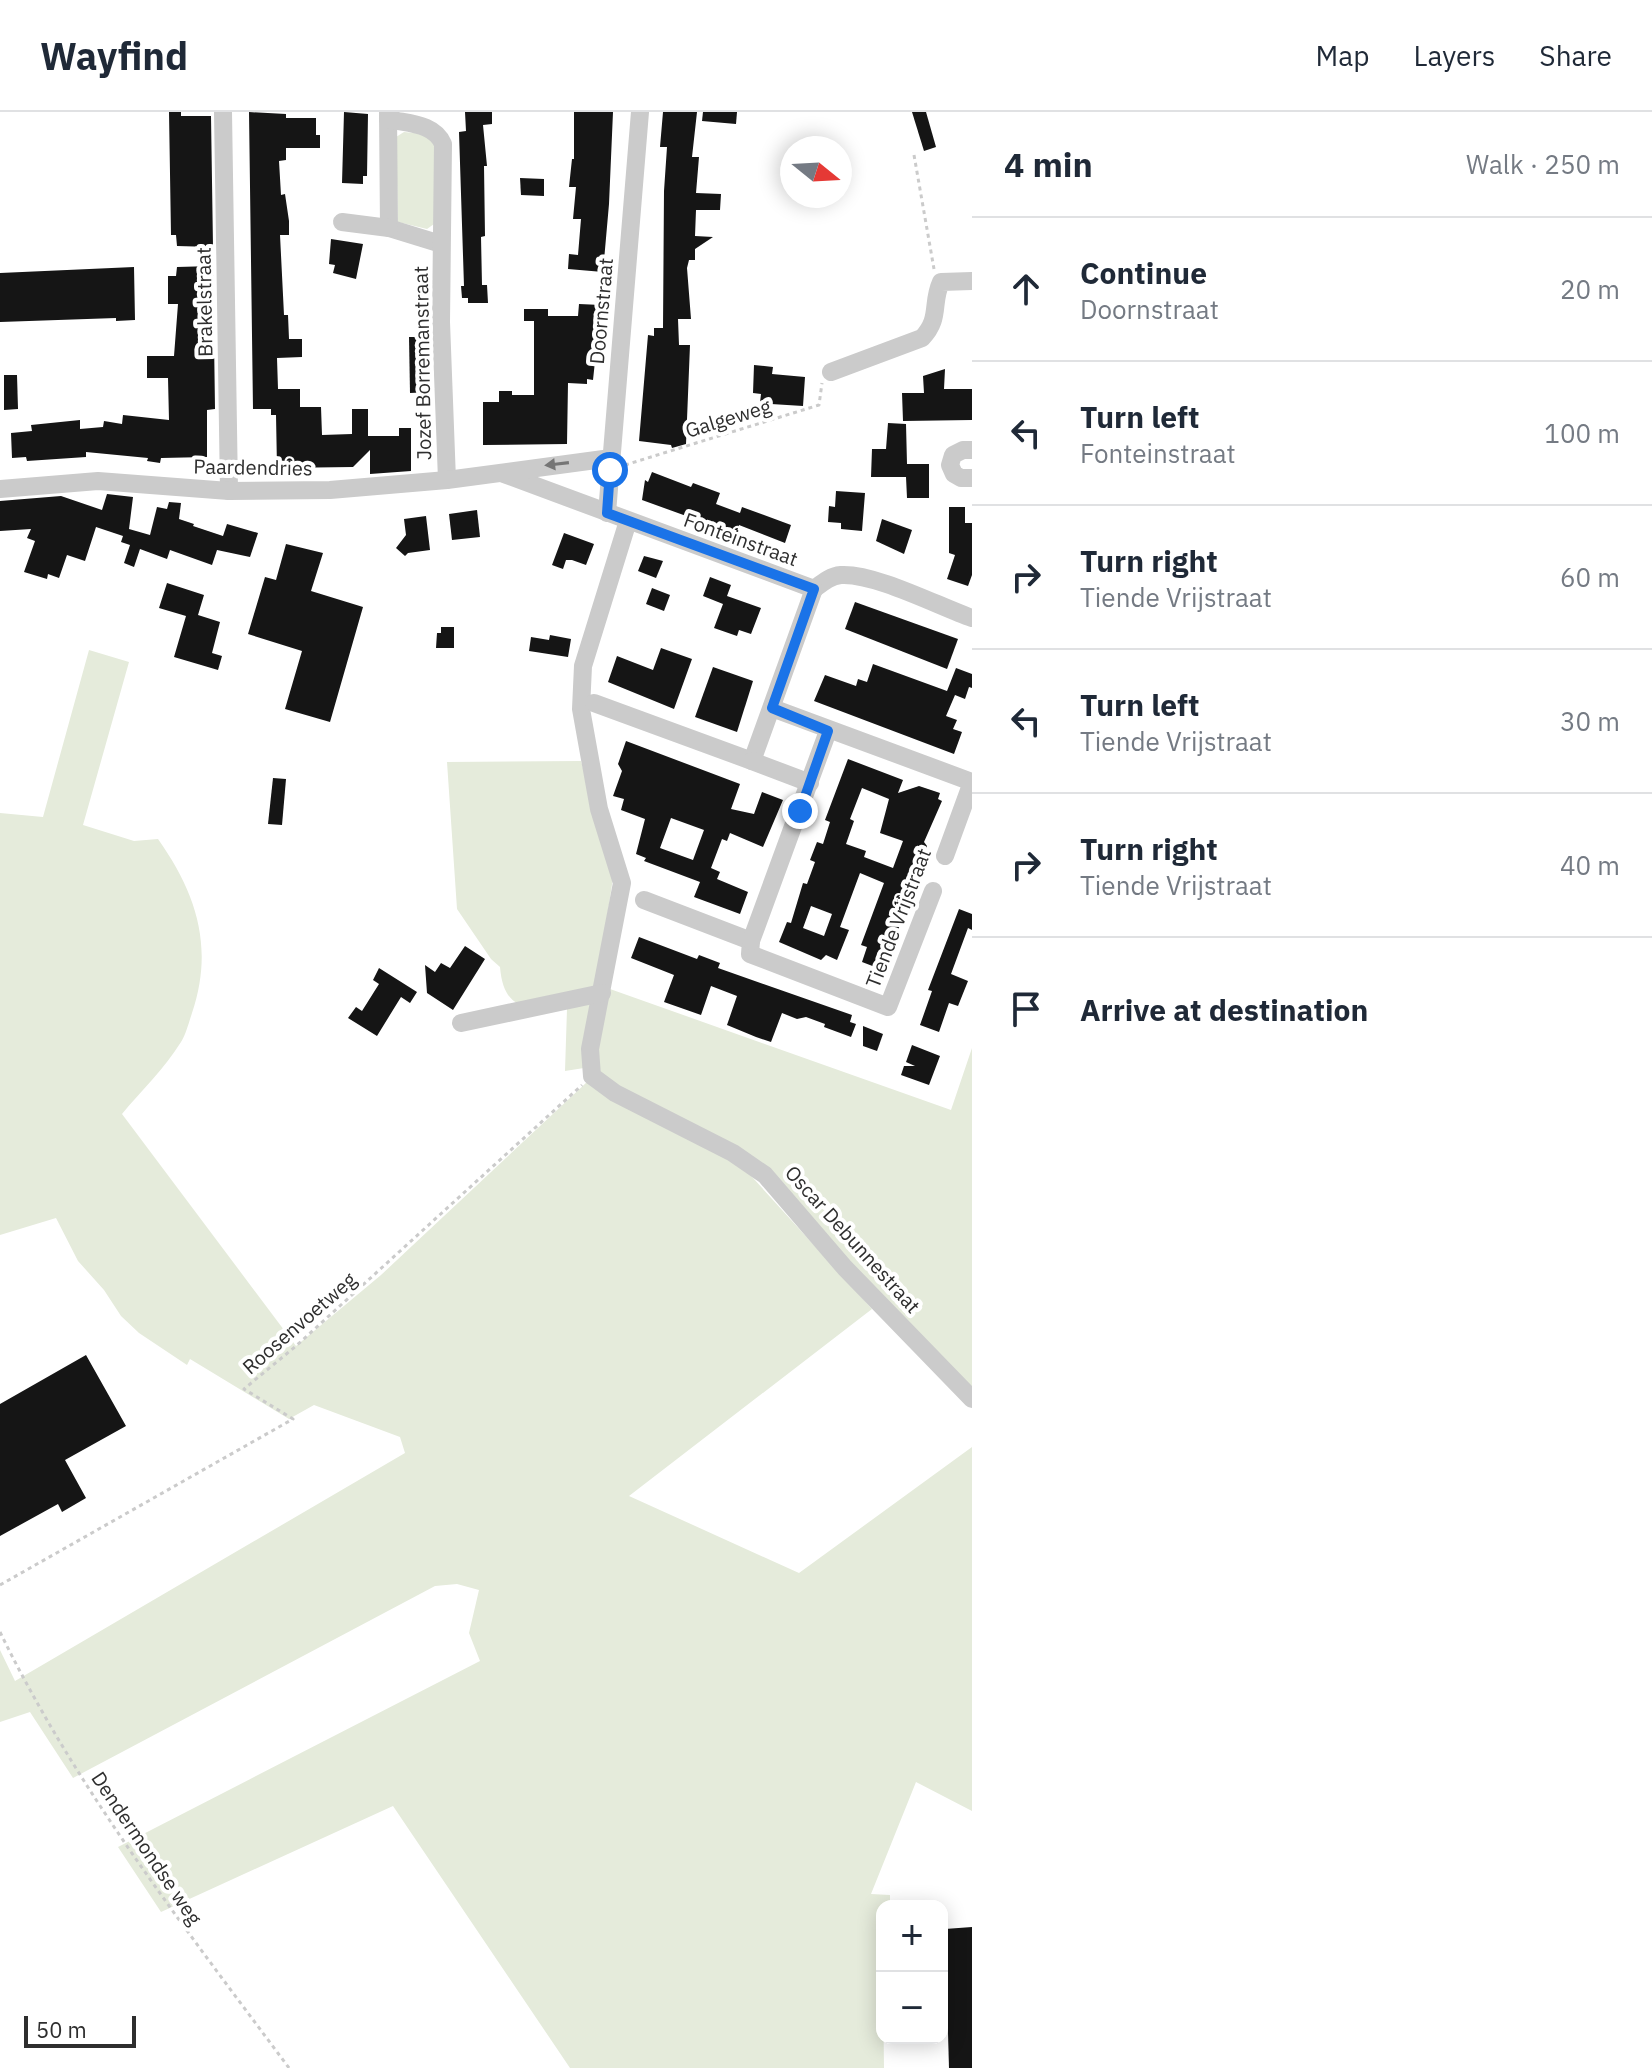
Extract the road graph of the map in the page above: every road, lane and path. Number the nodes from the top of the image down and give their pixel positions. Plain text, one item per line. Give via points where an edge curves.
1 (223, 112) edge
2 (640, 112) edge
3 (388, 116) edge
4 (914, 155) dead end
5 (342, 222) dead end
6 (389, 228) junction
7 (441, 244) junction
8 (972, 281) edge
9 (941, 282) junction
10 (831, 372) joint
11 (972, 450) edge
12 (610, 464) junction
13 (504, 474) junction
14 (972, 478) edge
15 (447, 480) junction
16 (0, 489) edge
17 (229, 491) junction
18 (607, 513) junction
19 (628, 521) junction
20 (814, 589) junction
21 (972, 618) edge
22 (594, 703) dead end
23 (772, 708) junction
24 (828, 731) junction
25 (752, 761) junction
26 (972, 782) edge
27 (810, 783) junction
28 (945, 856) dead end
29 (933, 891) dead end
30 (644, 900) dead end
31 (751, 941) junction
32 (602, 993) junction
33 (461, 1023) dead end
34 (592, 1076) junction
35 (972, 1399) edge
36 (0, 1585) edge
37 (0, 1632) edge
38 (289, 2068) edge

1 - 17 street, Brakelstraat
2 - 12 street, Doornstraat
3 - 6 street, Jozef Borremanstraat
3 - 7 street, Jozef Borremanstraat via 429,128 443,144
4 - 9 path via 929,248
5 - 6 street, Jozef Borremanstraat
6 - 7 street, Jozef Borremanstraat
7 - 15 street, Jozef Borremanstraat
8 - 9 street
9 - 10 street via 932,327 922,338
10 - 12 path, Galgeweg via 821,386 819,405
11 - 14 street via 953,455 950,465 954,474
12 -> 13 street, Paardendries via 538,466
12 - 18 street, Doornstraat
13 - 15 street, Paardendries
13 - 18 street, Paardendries
15 - 17 street, Paardendries via 330,490
16 - 17 street, Paardendries via 98,481
18 - 19 street, Paardendries
19 - 20 street, Fonteinstraat
19 - 32 street via 583,666 581,709 599,809 622,883
20 - 21 street, Fonteinstraat via 842,575 870,579
20 - 23 street
22 - 25 street
23 - 24 street, Tiende Vrijstraat
23 - 25 street
24 - 26 street, Tiende Vrijstraat
24 - 27 street
25 - 27 street
26 - 28 street, Tiende Vrijstraat
27 - 31 street
29 - 31 street, Tiende Vrijstraat via 888,1007 750,954
30 - 31 street, Tiende Vrijstraat
32 - 33 street
32 - 34 street via 590,1049
34 - 35 street, Oscar Debunnestraat via 765,1175 845,1268
34 - 36 path, Roosenvoetweg via 244,1389 293,1419
37 - 38 path, Dendermondse weg via 93,1797

